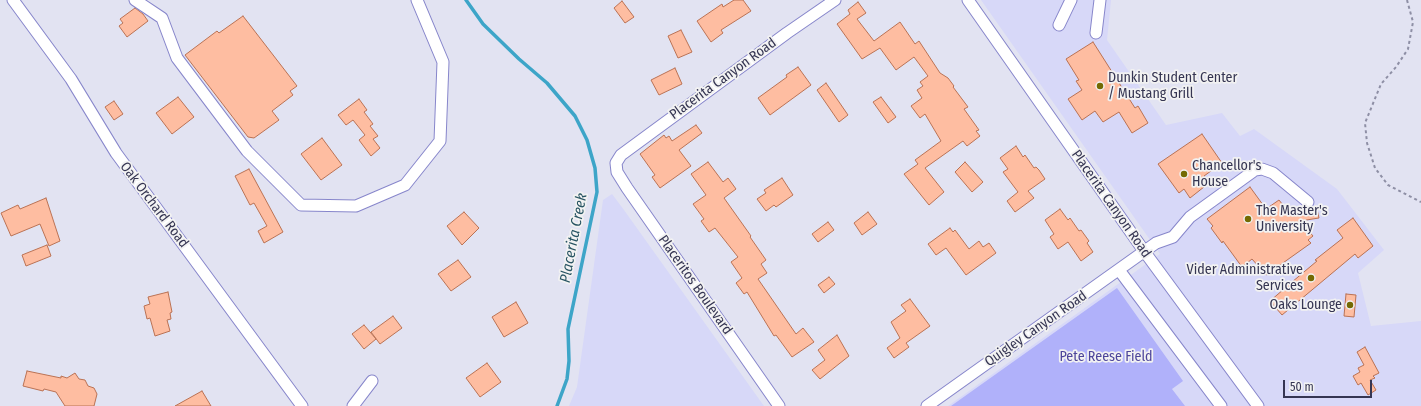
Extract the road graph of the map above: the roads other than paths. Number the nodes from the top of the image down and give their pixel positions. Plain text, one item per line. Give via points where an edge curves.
1 (13, 0) edge
2 (135, 0) edge
3 (417, 0) edge
4 (835, 0) edge
5 (968, 0) edge
6 (1072, 0) edge
7 (1100, 0) edge
8 (1059, 25) dead end
9 (1096, 33) dead end
10 (616, 163) joint
11 (1308, 202) dead end
12 (1144, 251) junction
13 (1119, 270) junction
14 (372, 381) dead end
15 (302, 406) edge
16 (353, 406) edge
17 (779, 406) edge
18 (927, 406) edge
19 (1221, 406) edge
20 (1258, 406) edge

1 - 15 street, Oak Orchard Road via 71,79 116,153
2 - 3 street via 162,18 177,58 247,150 301,205 356,206 405,185 440,141 443,62
4 - 10 street, Placerita Canyon Road via 786,33 621,155
5 - 12 street, Placerita Canyon Road
6 - 8 street
7 - 9 street
10 - 17 street, Placeritos Boulevard via 617,172 626,188
11 - 12 street, Quigley Canyon Road via 1273,173 1262,169 1255,170 1190,217 1173,237
12 - 13 street, Quigley Canyon Road
12 - 20 street, Placerita Canyon Road
13 - 18 street, Quigley Canyon Road
13 - 19 street
14 - 16 street

